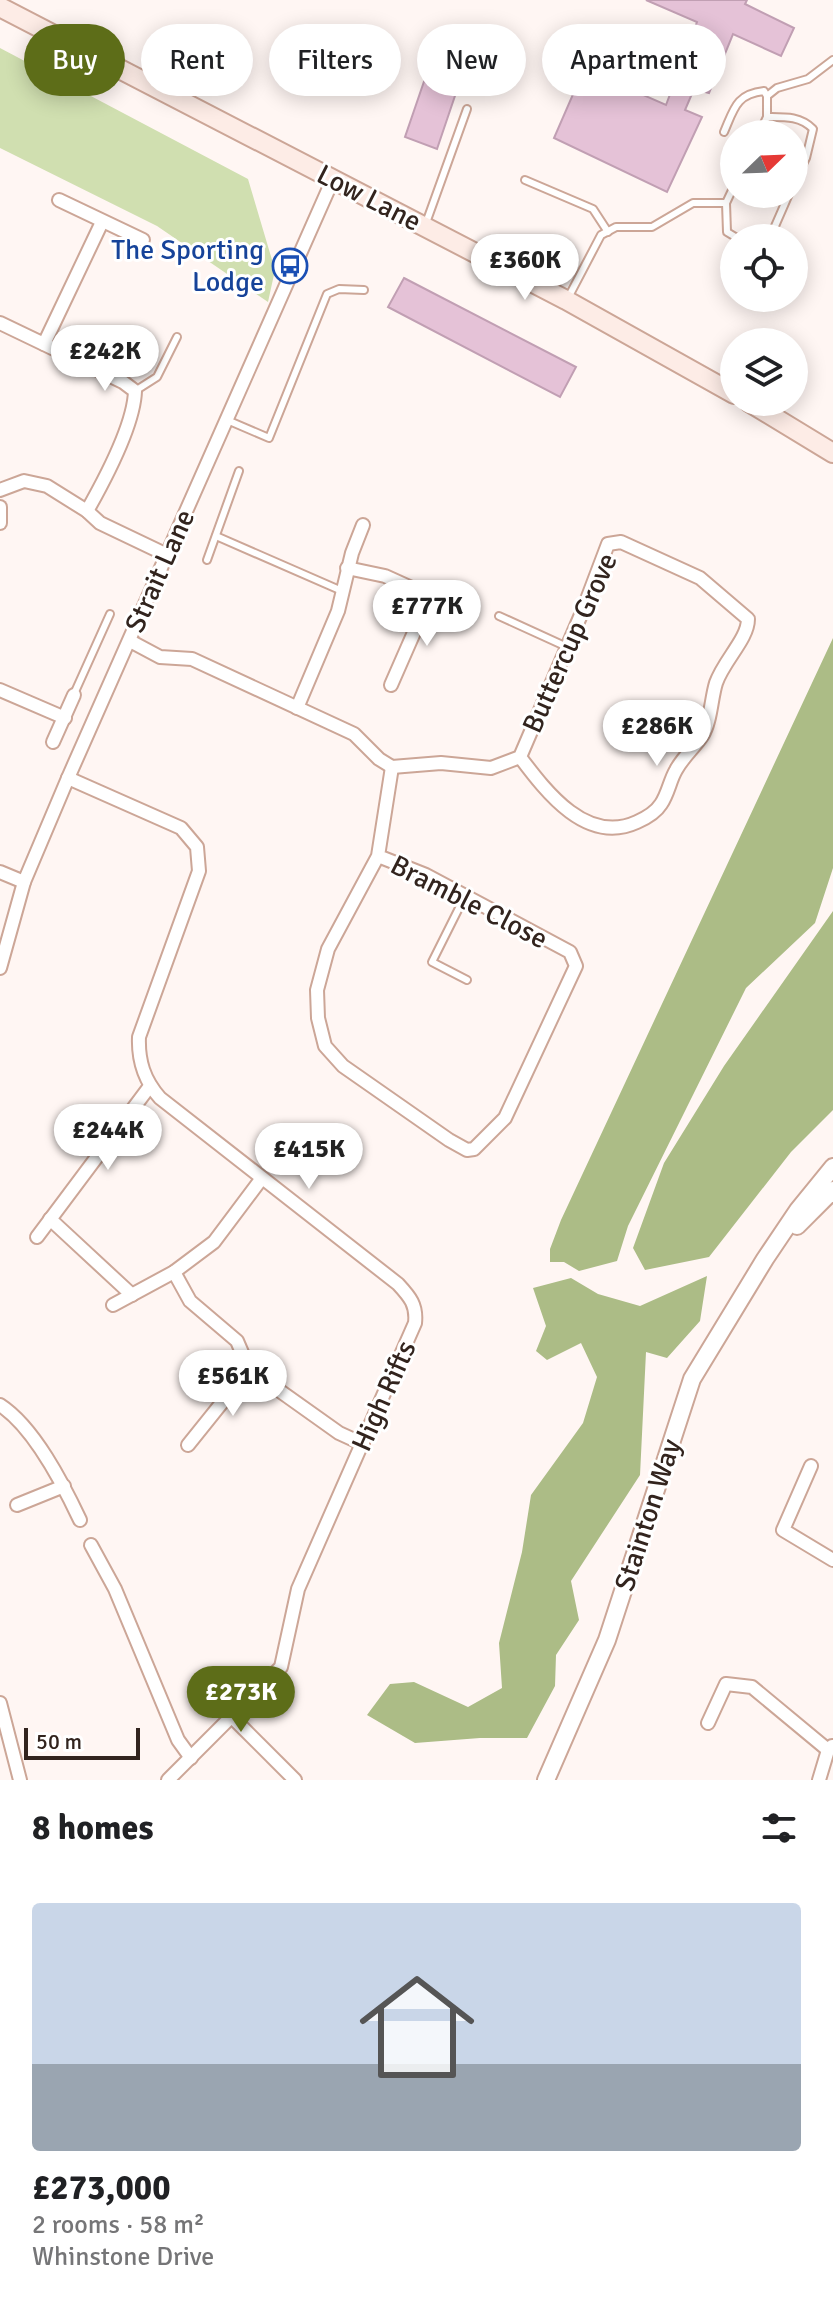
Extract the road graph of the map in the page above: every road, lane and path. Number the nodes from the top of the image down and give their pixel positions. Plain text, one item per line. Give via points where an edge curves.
1 (0, 7) edge
2 (833, 60) edge
3 (767, 96) junction
4 (467, 109) dead end
5 (767, 117) junction
6 (729, 120) edge
7 (766, 120) edge
8 (800, 120) edge
9 (808, 124) edge
10 (808, 150) edge
11 (333, 179) junction
12 (525, 180) dead end
13 (59, 200) dead end
14 (720, 203) edge
15 (102, 222) junction
16 (425, 227) junction
17 (608, 232) junction
18 (143, 240) dead end
19 (364, 290) dead end
20 (566, 300) junction
21 (0, 323) edge
22 (177, 337) dead end
23 (44, 344) junction
24 (720, 386) edge
25 (135, 391) junction
26 (772, 416) edge
27 (227, 420) junction
28 (833, 453) edge
29 (239, 471) dead end
30 (0, 490) edge
31 (0, 507) edge
32 (87, 511) junction
33 (0, 523) edge
34 (363, 525) dead end
35 (216, 536) junction
36 (167, 555) junction
37 (207, 560) dead end
38 (347, 568) junction
39 (342, 591) junction
40 (430, 596) junction
41 (460, 610) dead end
42 (110, 614) dead end
43 (499, 616) dead end
44 (130, 641) junction
45 (567, 647) junction
46 (391, 685) dead end
47 (0, 690) edge
48 (74, 695) joint
49 (297, 708) junction
50 (65, 718) junction
51 (53, 742) dead end
52 (520, 757) junction
53 (392, 767) junction
54 (68, 778) junction
55 (378, 856) junction
56 (0, 872) edge
57 (24, 882) junction
58 (465, 896) junction
59 (0, 968) edge
60 (467, 980) dead end
61 (150, 1086) junction
62 (833, 1167) edge
63 (262, 1178) junction
64 (833, 1190) edge
65 (50, 1219) junction
66 (37, 1237) dead end
67 (765, 1259) junction
68 (174, 1272) junction
69 (132, 1295) junction
70 (113, 1305) dead end
71 (249, 1369) junction
72 (0, 1405) edge
73 (363, 1444) junction
74 (188, 1445) dead end
75 (811, 1466) dead end
76 (64, 1486) junction
77 (17, 1505) dead end
78 (80, 1520) dead end
79 (91, 1545) dead end
80 (833, 1560) edge
81 (0, 1703) edge
82 (232, 1717) junction
83 (708, 1723) dead end
84 (830, 1748) edge
85 (191, 1758) junction
86 (20, 1780) edge
87 (168, 1780) edge
88 (295, 1780) edge
89 (546, 1780) edge
90 (819, 1780) edge

1 - 11 main road, Low Lane
2 - 3 lane via 808,79
3 - 5 lane
3 - 6 lane via 764,91 747,93
4 - 16 lane
5 - 7 lane
5 - 8 lane
9 - 10 lane via 813,129
11 - 16 main road, Low Lane
11 - 27 street, Strait Lane
12 - 17 lane via 593,209
13 - 15 street
14 - 17 lane via 693,203 652,227 616,227
15 - 18 street
15 - 23 street
16 - 20 main road, Low Lane
17 - 20 lane via 601,235
19 - 27 lane via 327,294 269,438
20 - 24 main road, Low Lane
21 - 23 street
22 - 25 lane via 157,377
23 - 25 street
25 - 32 street via 134,408
26 - 28 main road
27 - 36 street, Strait Lane
29 - 35 lane
30 - 32 street via 24,481 47,486
31 - 33 street
32 - 36 street via 100,523
34 - 38 street
35 - 37 lane
35 - 39 lane
36 - 44 street, Strait Lane
38 - 39 street
38 - 40 street via 385,576
39 - 49 street
40 - 41 street
40 - 46 street
42 - 48 lane
43 - 45 lane
44 - 49 street via 160,657 192,659
44 - 54 street, Strait Lane
45 - 52 street, Buttercup Grove
45 - 52 street, Buttercup Grove via 608,544 621,542 700,578 748,619 748,630 716,682 703,735 675,771 661,804 647,817 625,827 596,826 565,810
47 - 50 street
48 - 50 street
49 - 53 street via 354,734
50 - 51 street
52 - 53 street, Buttercup Grove via 491,768 441,763
53 - 55 street, Bramble Close
54 - 57 street, Strait Lane
54 - 61 street via 181,828 197,847 199,871 139,1037 140,1061
55 - 58 street, Bramble Close
55 - 58 street, Bramble Close via 328,949 317,990 325,1046 343,1066 467,1150 505,1118 576,966 570,952
56 - 57 street
57 - 59 street, Strait Lane
58 - 60 lane via 432,962
61 - 63 street, High Rifts
61 - 65 street
62 - 67 street, Stainton Way
63 - 68 street via 214,1242
63 - 73 street, High Rifts via 398,1284 416,1310
64 - 67 street, Stainton Way
65 - 66 street
65 - 69 street
67 - 89 street, Stainton Way via 692,1379 607,1640
68 - 69 street
68 - 71 street via 190,1301 237,1341
69 - 70 street
71 - 73 street via 339,1433
71 - 74 street
72 - 76 street via 36,1443
73 - 82 street, High Rifts via 298,1589 281,1667
75 - 80 street via 783,1530
76 - 77 street
76 - 78 street
79 - 85 street via 178,1740
81 - 86 street
82 - 85 street, High Rifts
82 - 88 street
83 - 84 street via 726,1684 752,1687
84 - 90 street
85 - 87 street, High Rifts

